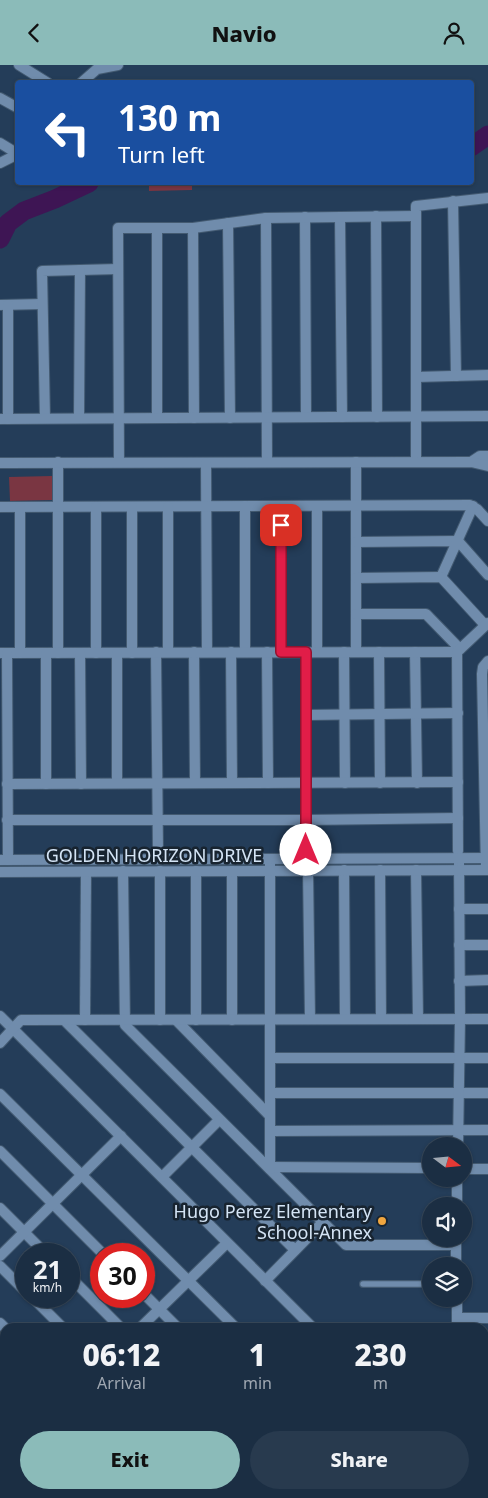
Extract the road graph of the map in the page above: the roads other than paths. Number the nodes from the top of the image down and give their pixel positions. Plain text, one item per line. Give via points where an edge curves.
1 (20, 65) edge
2 (118, 65) edge
3 (94, 67) edge
4 (43, 80) edge
5 (84, 80) edge
6 (0, 98) edge
7 (15, 106) edge
8 (0, 143) edge
9 (15, 152) edge
10 (15, 156) edge
11 (0, 163) edge
12 (488, 198) edge
13 (453, 201) junction
14 (376, 216) junction
15 (416, 216) junction
16 (305, 217) junction
17 (340, 217) junction
18 (266, 218) junction
19 (228, 223) junction
20 (157, 228) junction
21 (193, 228) junction
22 (118, 269) junction
23 (80, 270) junction
24 (42, 304) junction
25 (4, 305) edge
26 (488, 375) edge
27 (456, 376) junction
28 (416, 377) junction
29 (488, 416) edge
30 (267, 417) junction
31 (306, 417) junction
32 (342, 417) junction
33 (377, 417) junction
34 (417, 417) junction
35 (45, 418) junction
36 (79, 418) junction
37 (119, 418) junction
38 (158, 418) junction
39 (194, 418) junction
40 (230, 418) junction
41 (4, 419) edge
42 (488, 456) edge
43 (58, 462) junction
44 (119, 462) junction
45 (267, 462) junction
46 (356, 462) junction
47 (416, 462) junction
48 (471, 462) junction
49 (0, 463) edge
50 (206, 463) junction
51 (488, 466) edge
52 (245, 506) junction
53 (281, 506) junction
54 (317, 506) junction
55 (355, 506) junction
56 (0, 507) edge
57 (20, 507) junction
58 (58, 507) junction
59 (96, 507) junction
60 (132, 507) junction
61 (168, 507) junction
62 (206, 507) junction
63 (473, 507) junction
64 (488, 521) edge
65 (458, 541) junction
66 (356, 542) junction
67 (488, 575) edge
68 (441, 577) junction
69 (356, 578) junction
70 (356, 614) junction
71 (486, 624) edge
72 (459, 650) junction
73 (156, 652) junction
74 (168, 652) junction
75 (194, 652) junction
76 (207, 652) junction
77 (231, 652) junction
78 (245, 652) junction
79 (267, 652) junction
80 (281, 652) junction
81 (311, 652) junction
82 (344, 652) junction
83 (356, 652) junction
84 (379, 652) junction
85 (415, 652) junction
86 (3, 653) edge
87 (20, 653) junction
88 (46, 653) junction
89 (58, 653) junction
90 (80, 653) junction
91 (96, 653) junction
92 (117, 653) junction
93 (132, 653) junction
94 (488, 661) edge
95 (4, 691) edge
96 (458, 713) junction
97 (380, 714) junction
98 (416, 714) junction
99 (306, 715) junction
100 (345, 715) junction
101 (4, 728) edge
102 (486, 738) edge
103 (486, 779) edge
104 (118, 783) junction
105 (157, 783) junction
106 (195, 783) junction
107 (232, 783) junction
108 (268, 783) junction
109 (345, 783) junction
110 (380, 783) junction
111 (417, 783) junction
112 (458, 783) junction
113 (7, 784) junction
114 (46, 784) junction
115 (81, 784) junction
116 (306, 784) junction
117 (458, 817) junction
118 (157, 819) junction
119 (7, 820) junction
120 (306, 820) junction
121 (487, 828) edge
122 (306, 850) dead end
123 (158, 852) dead end
124 (458, 855) junction
125 (487, 858) edge
126 (270, 859) junction
127 (4, 860) edge
128 (270, 870) junction
129 (308, 870) junction
130 (344, 870) junction
131 (380, 870) junction
132 (416, 870) junction
133 (459, 870) junction
134 (487, 870) edge
135 (123, 871) junction
136 (160, 871) junction
137 (196, 871) junction
138 (232, 871) junction
139 (0, 872) edge
140 (86, 872) junction
141 (459, 909) junction
142 (488, 909) edge
143 (459, 945) junction
144 (488, 945) edge
145 (459, 981) junction
146 (488, 981) edge
147 (0, 1016) edge
148 (232, 1019) junction
149 (310, 1019) junction
150 (345, 1019) junction
151 (381, 1019) junction
152 (418, 1019) junction
153 (460, 1019) junction
154 (488, 1019) edge
155 (85, 1020) junction
156 (125, 1020) junction
157 (160, 1020) junction
158 (176, 1020) junction
159 (196, 1020) junction
160 (270, 1020) junction
161 (65, 1021) junction
162 (13, 1029) junction
163 (0, 1043) edge
164 (270, 1058) junction
165 (459, 1058) junction
166 (488, 1058) edge
167 (270, 1093) junction
168 (459, 1093) junction
169 (488, 1093) edge
170 (0, 1094) edge
171 (270, 1116) junction
172 (219, 1120) junction
173 (458, 1130) junction
174 (488, 1130) edge
175 (270, 1131) junction
176 (121, 1136) junction
177 (458, 1137) edge
178 (192, 1147) junction
179 (0, 1151) edge
180 (270, 1168) junction
181 (422, 1169) edge
182 (472, 1169) edge
183 (488, 1169) edge
184 (82, 1175) junction
185 (162, 1177) junction
186 (53, 1204) junction
187 (0, 1208) edge
188 (323, 1222) junction
189 (24, 1232) junction
190 (35, 1243) edge
191 (92, 1243) edge
192 (227, 1243) junction
193 (422, 1243) edge
194 (295, 1250) junction
195 (0, 1256) edge
196 (0, 1266) edge
197 (15, 1281) edge
198 (188, 1281) junction
199 (265, 1281) junction
200 (363, 1284) dead end
201 (422, 1284) edge
202 (80, 1288) edge
203 (155, 1306) edge
204 (457, 1307) edge
205 (43, 1308) edge
206 (159, 1310) junction
207 (488, 1318) edge
208 (58, 1323) edge
209 (116, 1323) edge
210 (145, 1323) edge
211 (173, 1323) edge
212 (231, 1323) edge
213 (308, 1323) edge
214 (457, 1323) edge

1 - 4 street
2 - 3 street
3 - 5 street
6 - 7 street
8 - 9 street
10 - 11 street
12 - 13 street
13 - 15 street via 416,206
13 - 27 street
14 - 15 street
14 - 17 street
14 - 33 street
15 - 28 street
16 - 17 street
16 - 18 street
16 - 31 street
17 - 32 street
18 - 19 street
18 - 30 street
19 - 21 street
19 - 40 street
20 - 21 street
20 - 22 street via 118,227
20 - 38 street
21 - 39 street
22 - 23 street
22 - 37 street
23 - 24 street via 42,271
23 - 36 street
24 - 25 street
24 - 35 street
25 - 41 street
26 - 27 street
27 - 28 street
28 - 34 street
29 - 34 street
30 - 31 street
30 - 40 street
30 - 45 street
31 - 32 street
32 - 33 street
33 - 34 street
34 - 47 street
35 - 36 street
35 - 41 street
36 - 37 street
37 - 38 street
37 - 44 street
38 - 39 street
39 - 40 street
42 - 48 street via 480,456
43 - 44 street
43 - 49 street
43 - 58 street
44 - 50 street
45 - 46 street
45 - 50 street
46 - 47 street
46 - 55 street
47 - 48 street
48 - 51 street
50 - 62 street
52 - 53 street
52 - 62 street
52 - 78 street
53 - 54 street
53 - 80 street
54 - 55 street
54 - 81 street
55 - 63 street
55 - 66 street
56 - 57 street
57 - 58 street
57 - 87 street
58 - 59 street
58 - 89 street
59 - 60 street
59 - 91 street
60 - 61 street
60 - 93 street
61 - 62 street
61 - 74 street
62 - 76 street
63 - 64 street
63 - 65 street
65 - 66 street
65 - 67 street
65 - 68 street
66 - 69 street
68 - 69 street
68 - 71 street
69 - 70 street
70 - 72 street via 426,614
70 - 83 street
71 - 72 street
72 - 85 street
72 - 96 street
73 - 74 street
73 - 93 street
73 - 105 street
74 - 75 street
75 - 76 street
75 - 106 street
76 - 77 street
77 - 78 street
77 - 107 street
78 - 79 street
79 - 80 street
79 - 108 street
80 - 81 street
81 - 82 street
81 - 99 street
82 - 83 street
82 - 100 street
83 - 84 street
84 - 85 street
84 - 97 street
85 - 98 street
86 - 87 street
86 - 95 street
87 - 88 street
88 - 89 street
88 - 114 street
89 - 90 street
90 - 91 street
90 - 115 street
91 - 92 street
92 - 93 street
92 - 104 street
94 - 102 street via 482,674
95 - 101 street
96 - 98 street
96 - 112 street
97 - 98 street
97 - 100 street
97 - 110 street
98 - 111 street
99 - 100 street
99 - 116 street
100 - 109 street
101 - 113 street
102 - 103 street
103 - 121 street
104 - 105 street
104 - 115 street
105 - 106 street
105 - 118 street
106 - 107 street
107 - 108 street
108 - 116 street
109 - 110 street
109 - 116 street
110 - 111 street
111 - 112 street
112 - 117 street
113 - 114 street
113 - 119 street
114 - 115 street
116 - 120 street
117 - 120 street
117 - 124 street
118 - 119 street
118 - 120 street
118 - 123 street
119 - 127 street
120 - 122 street
121 - 125 street
124 - 125 street, GOLDEN HORIZON DRIVE
124 - 126 street, GOLDEN HORIZON DRIVE
124 - 133 street
125 - 134 street
126 - 127 street, GOLDEN HORIZON DRIVE
126 - 128 street
128 - 129 street, GOLDEN HORIZON DRIVE
128 - 138 street, GOLDEN HORIZON DRIVE
128 - 160 street
129 - 130 street, GOLDEN HORIZON DRIVE
129 - 149 street
130 - 131 street, GOLDEN HORIZON DRIVE
130 - 150 street
131 - 132 street, GOLDEN HORIZON DRIVE
131 - 151 street
132 - 133 street, GOLDEN HORIZON DRIVE
132 - 152 street
133 - 134 street, GOLDEN HORIZON DRIVE
133 - 141 street
135 - 136 street, GOLDEN HORIZON DRIVE
135 - 140 street, GOLDEN HORIZON DRIVE
135 - 156 street
136 - 137 street, GOLDEN HORIZON DRIVE
136 - 157 street
137 - 138 street, GOLDEN HORIZON DRIVE
137 - 159 street
138 - 148 street
139 - 140 street, GOLDEN HORIZON DRIVE
140 - 155 street
141 - 142 street
141 - 143 street
143 - 144 street
143 - 145 street
145 - 146 street
145 - 153 street
147 - 162 street
148 - 159 street
148 - 160 street
149 - 150 street
149 - 160 street
150 - 151 street
151 - 152 street
152 - 153 street
153 - 154 street
153 - 165 street
155 - 156 street
155 - 161 street
156 - 157 street
156 - 172 street via 124,1025
157 - 158 street
158 - 159 street
158 - 171 street
160 - 164 street
161 - 162 street via 21,1020
161 - 178 street
162 - 163 street
162 - 176 street
164 - 165 street
164 - 167 street
165 - 166 street
165 - 168 street
167 - 168 street
167 - 171 street
168 - 169 street
168 - 173 street
170 - 184 street
171 - 175 street
172 - 178 street
172 - 180 street
173 - 174 street
173 - 175 street
173 - 177 street
175 - 180 street
176 - 184 street
176 - 185 street
178 - 185 street
178 - 194 street
179 - 186 street
180 - 181 street
180 - 188 street
182 - 183 street
184 - 186 street
184 - 198 street
185 - 192 street
186 - 189 street
186 - 191 street
187 - 189 street
188 - 193 street via 346,1245
188 - 194 street
189 - 190 street
189 - 195 street
192 - 198 street
192 - 199 street
194 - 199 street
196 - 197 street
198 - 206 street
198 - 212 street
199 - 213 street
200 - 201 lane
202 - 209 street
203 - 206 street
204 - 214 street
205 - 208 street
206 - 210 street
206 - 211 street
207 - 214 street

